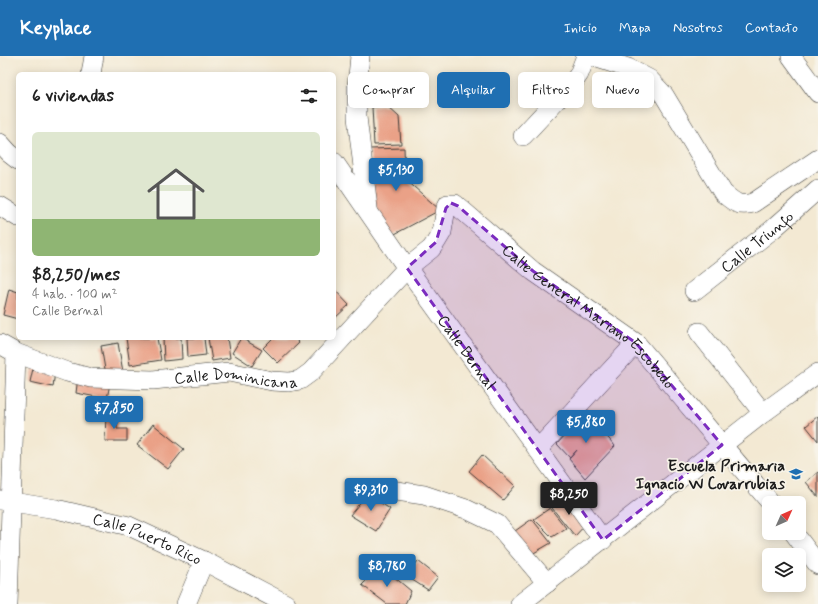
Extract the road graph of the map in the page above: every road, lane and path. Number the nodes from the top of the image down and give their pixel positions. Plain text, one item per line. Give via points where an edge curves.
1 (94, 56) edge
2 (360, 56) edge
3 (586, 56) edge
4 (591, 56) edge
5 (791, 56) edge
6 (91, 72) edge
7 (818, 93) edge
8 (523, 136) dead end
9 (0, 143) edge
10 (16, 158) edge
11 (818, 159) edge
12 (336, 165) edge
13 (818, 189) edge
14 (0, 206) edge
15 (368, 211) junction
16 (16, 216) edge
17 (407, 268) junction
18 (694, 291) dead end
19 (699, 332) dead end
20 (636, 343) junction
21 (8, 348) edge
22 (818, 373) edge
23 (763, 413) junction
24 (722, 445) junction
25 (538, 450) junction
26 (390, 490) dead end
27 (765, 496) edge
28 (6, 501) edge
29 (603, 540) junction
30 (799, 540) edge
31 (204, 561) junction
32 (818, 565) edge
33 (547, 584) junction
34 (8, 604) edge
35 (186, 604) edge
36 (286, 604) edge
37 (520, 604) edge

1 - 6 street
2 - 15 street via 357,117
3 - 8 street via 575,80
4 - 11 street via 628,68 649,79 664,96 723,193 744,206 753,203
5 - 7 street
9 - 10 street
12 - 15 street, Calle Bernal
13 - 18 street, Calle Triunfo via 773,229
14 - 16 street
15 - 17 street, Calle Bernal
17 - 20 street, Calle General Mariano Escobedo via 436,242 442,232 446,208 448,204 455,204 533,271
17 - 21 street, Calle Dominicana via 300,380 272,381 229,372 153,380 91,378 67,372
17 - 25 street, Calle Bernal
19 - 23 street
20 - 24 street, Calle General Mariano Escobedo
20 - 25 street
21 - 28 street
22 - 23 street
23 - 24 street
24 - 27 street, Calle General Mariano Escobedo
24 - 29 street
25 - 29 street, Calle Bernal
26 - 33 street via 431,497 466,508 497,524
28 - 31 street, Calle Puerto Rico via 56,509 129,526
28 - 34 street
29 - 33 street
30 - 32 street
31 - 35 street
31 - 36 street, Calle Puerto Rico
33 - 37 street

